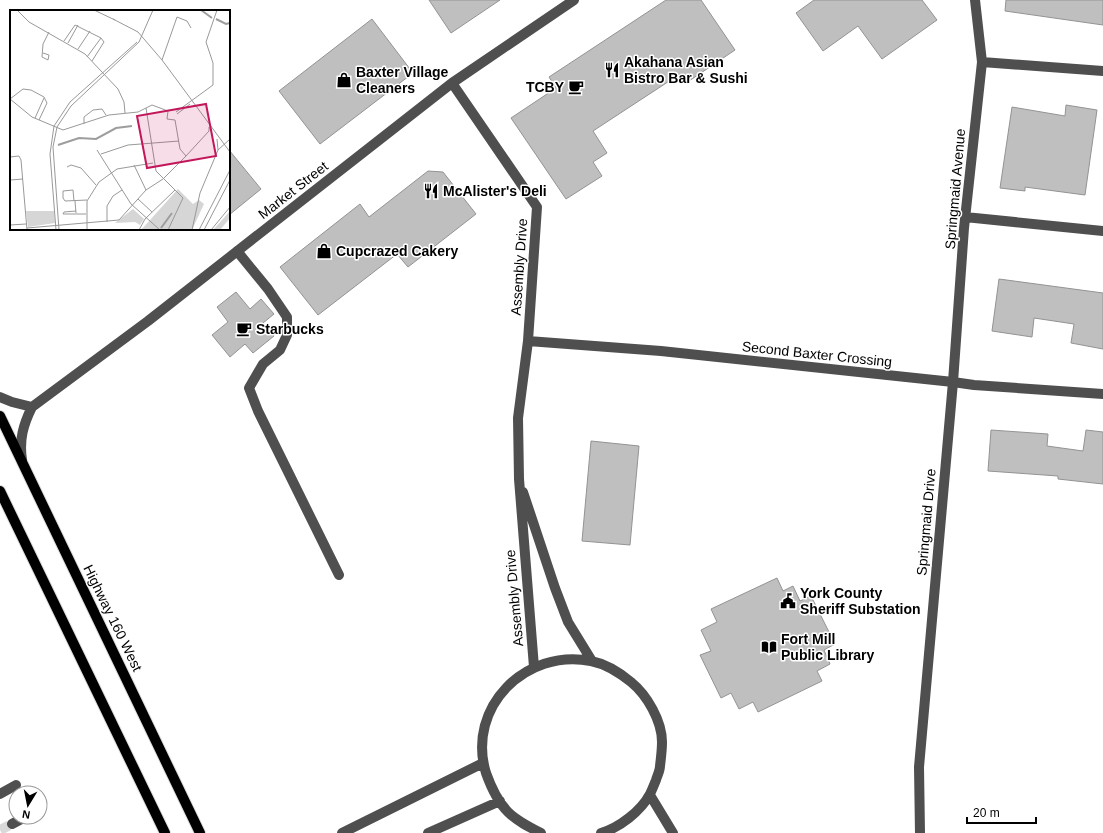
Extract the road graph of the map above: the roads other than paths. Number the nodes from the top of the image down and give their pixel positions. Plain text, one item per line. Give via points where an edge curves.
1 (574, 0) edge
2 (974, 0) edge
3 (982, 62) junction
4 (1103, 71) edge
5 (452, 83) junction
6 (965, 217) junction
7 (1103, 231) edge
8 (237, 251) junction
9 (528, 340) junction
10 (953, 382) junction
11 (1103, 394) edge
12 (0, 397) edge
13 (32, 407) junction
14 (0, 416) edge
15 (22, 463) junction
16 (519, 479) junction
17 (0, 491) edge
18 (339, 575) dead end
19 (592, 661) junction
20 (534, 667) junction
21 (483, 762) junction
22 (650, 795) junction
23 (500, 801) junction
24 (607, 832) edge
25 (165, 833) edge
26 (200, 833) edge
27 (342, 833) edge
28 (428, 833) edge
29 (541, 833) edge
30 (672, 833) edge
31 (920, 833) edge

1 - 5 street, Market Street
2 - 3 street, Springmaid Avenue
3 - 4 street
3 - 6 street, Springmaid Avenue
5 - 8 street, Market Street
5 - 9 street, Assembly Drive via 536,207
6 - 7 street
6 - 10 street, Springmaid Avenue
8 - 13 street, Market Street
8 - 18 street via 287,317 287,335 280,350 263,364 249,388 258,412
9 - 10 street, Second Baxter Crossing
9 - 16 street, Assembly Drive via 518,418
10 - 11 street, Second Baxter Crossing
10 - 31 street, Springmaid Drive via 919,766
12 - 13 street
13 - 15 street, Market Street via 23,426
14 - 15 main road, Highway 160 West
15 - 26 main road, Highway 160 West
16 - 19 street, Assembly Drive via 568,622
16 - 20 street, Assembly Drive
17 - 25 main road
19 - 20 street via 562,659
19 - 22 street via 618,671 640,689 655,713 662,747 660,768
20 - 21 street via 514,680 499,697 488,717 482,739
21 - 23 street via 490,786
21 - 27 street
22 - 24 street via 632,816
22 - 30 street
23 - 28 street
23 - 29 street via 521,823

